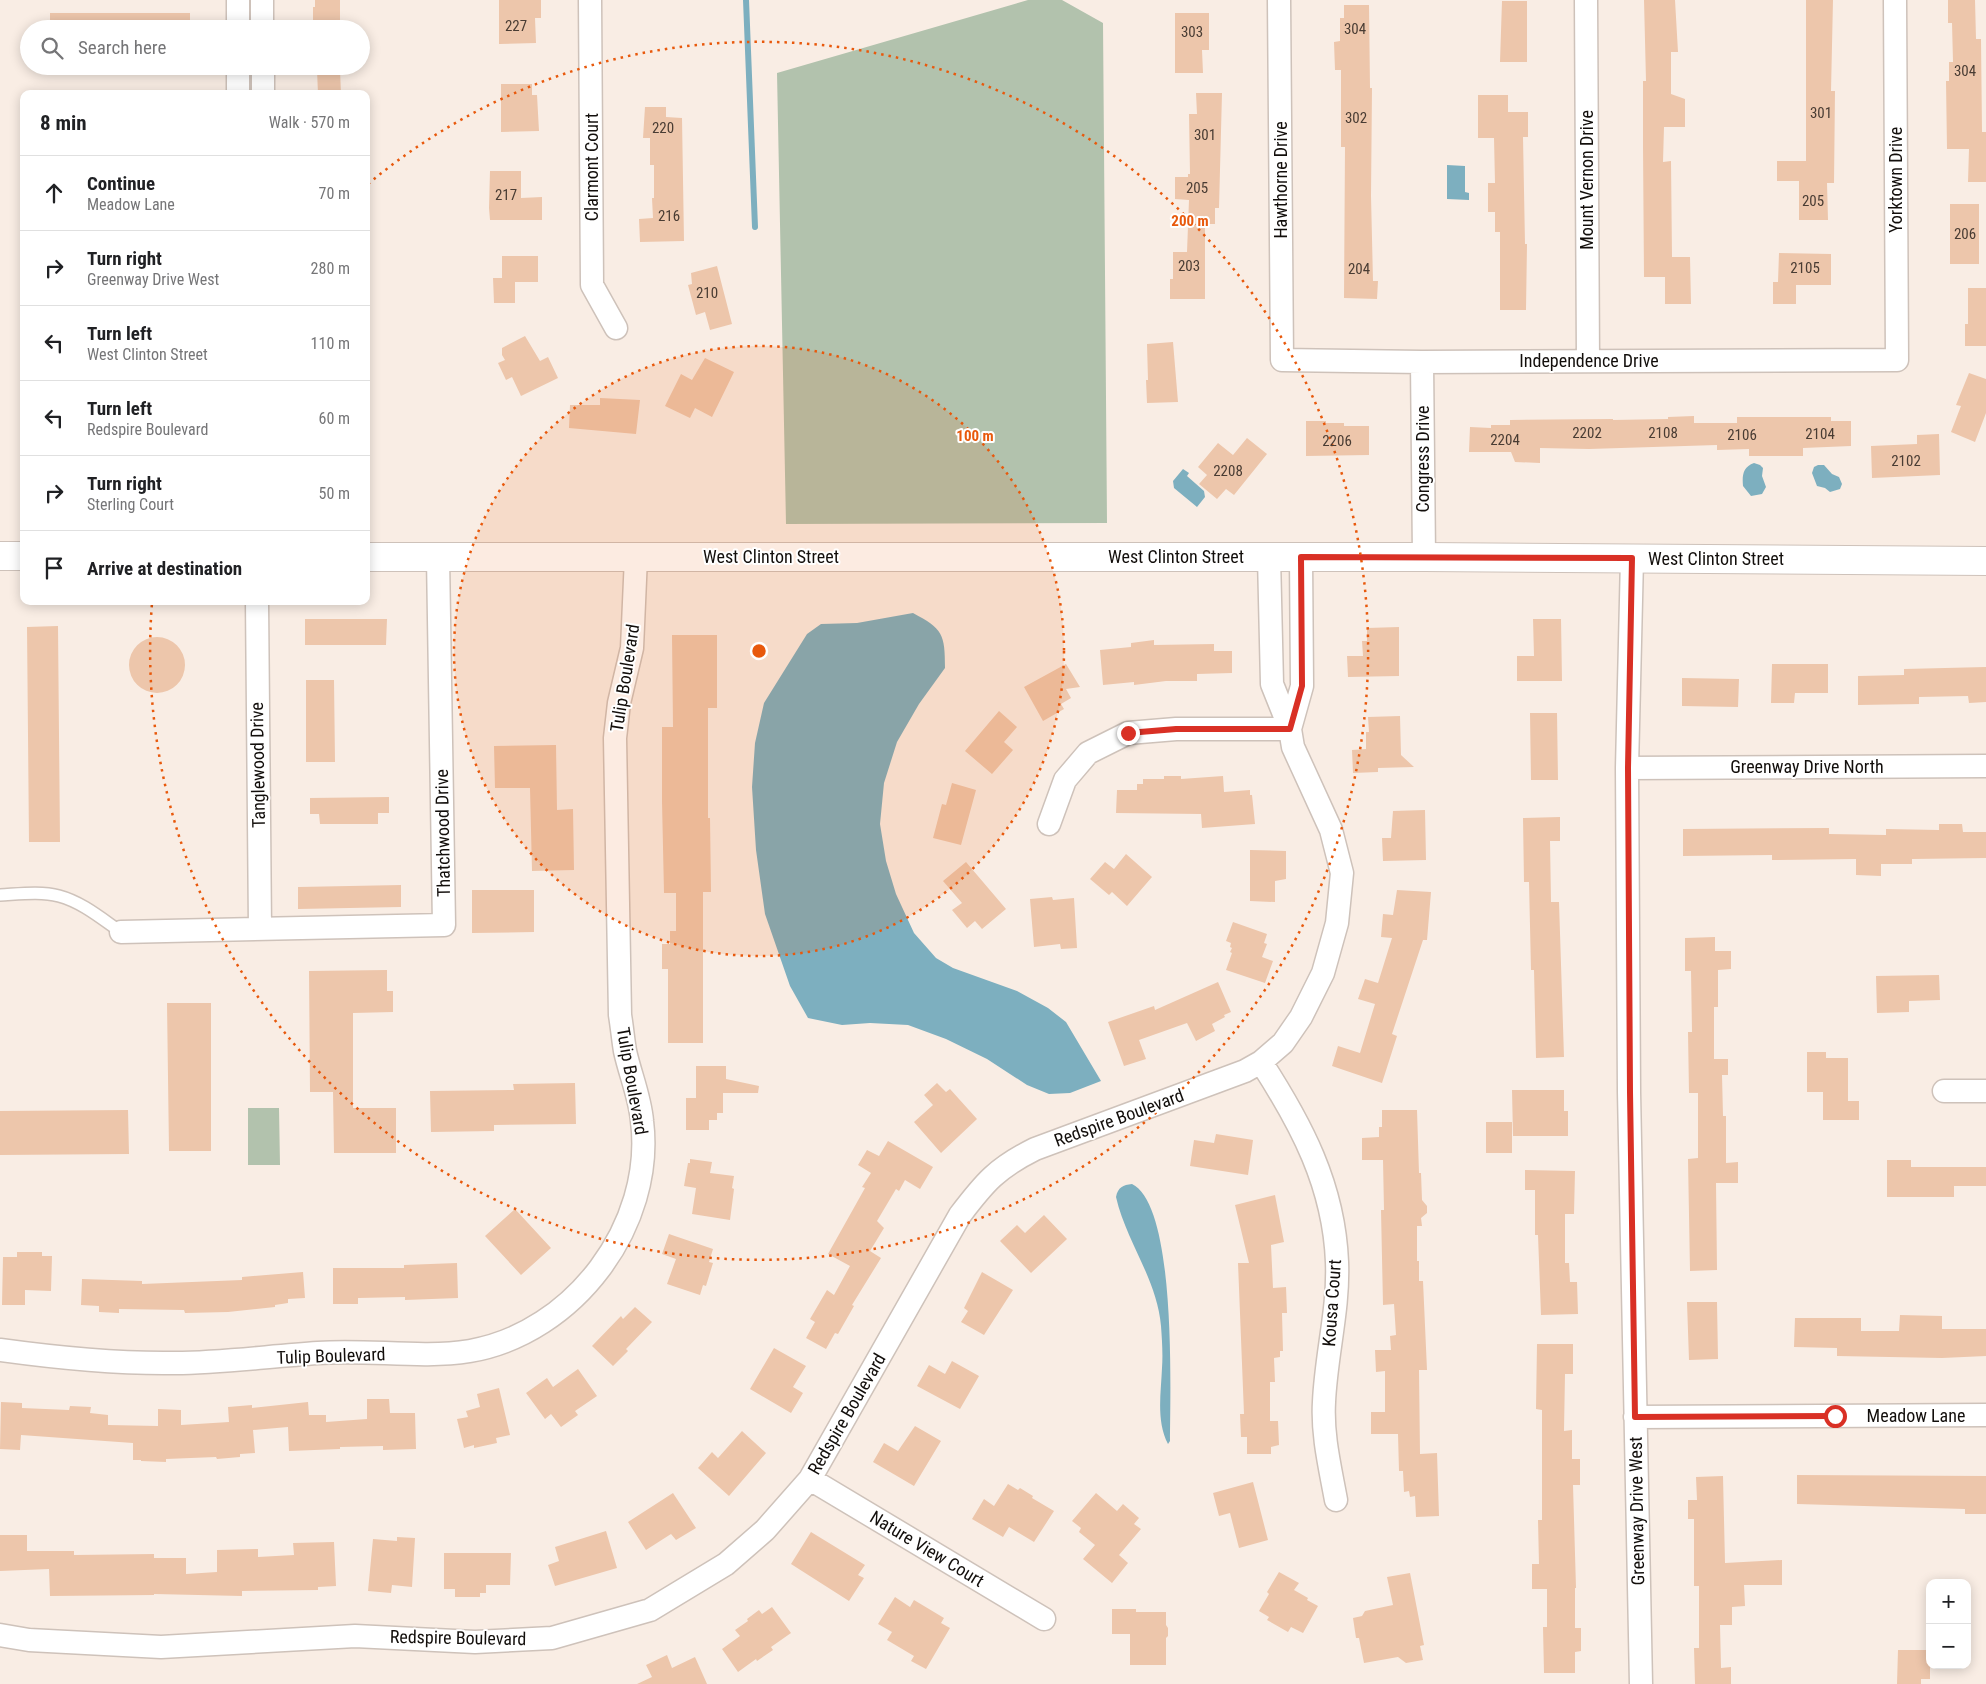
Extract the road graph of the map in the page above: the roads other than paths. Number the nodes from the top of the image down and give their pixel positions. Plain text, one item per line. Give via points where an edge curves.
1 (238, 0) edge
2 (262, 0) edge
3 (590, 0) edge
4 (1279, 0) edge
5 (1586, 0) edge
6 (1895, 0) edge
7 (238, 20) edge
8 (262, 20) edge
9 (238, 75) edge
10 (263, 75) edge
11 (238, 90) edge
12 (263, 90) edge
13 (616, 328) dead end
14 (1282, 360) joint
15 (1897, 360) joint
16 (1588, 361) junction
17 (1422, 362) junction
18 (0, 556) edge
19 (20, 556) edge
20 (370, 557) edge
21 (438, 557) junction
22 (636, 557) junction
23 (1270, 557) junction
24 (1301, 557) junction
25 (1424, 557) junction
26 (1632, 558) junction
27 (1986, 561) edge
28 (257, 605) edge
29 (1290, 729) junction
30 (1986, 766) edge
31 (1628, 768) junction
32 (1050, 824) dead end
33 (0, 895) edge
34 (260, 929) junction
35 (121, 932) joint
36 (1261, 1062) junction
37 (1944, 1091) dead end
38 (1986, 1091) edge
39 (0, 1350) edge
40 (1986, 1415) edge
41 (1635, 1417) junction
42 (810, 1479) junction
43 (1336, 1500) dead end
44 (1044, 1619) dead end
45 (0, 1635) edge
46 (1641, 1684) edge

1 - 7 street
2 - 8 street
3 - 13 street, Clarmont Court via 592,285
4 - 14 street, Hawthorne Drive
5 - 16 street, Mount Vernon Drive
6 - 15 street, Yorktown Drive
9 - 11 street
10 - 12 street
14 - 17 street, Independence Drive
15 - 16 street, Independence Drive
16 - 17 street, Independence Drive
17 - 25 street, Congress Drive
18 - 19 street
20 - 21 street, West Clinton Street
21 - 22 street, West Clinton Street
21 - 34 street, Thatchwood Drive via 444,924
22 - 23 street, West Clinton Street
22 - 39 street, Tulip Boulevard via 632,648 619,703 615,738 620,1015 642,1121 642,1156 632,1210 603,1265 570,1302 545,1320 501,1343 440,1355 319,1353 174,1364 67,1359
23 - 24 street, West Clinton Street
23 - 29 street, Redspire Boulevard via 1272,684
24 - 25 street, West Clinton Street
24 - 29 street, Redspire Boulevard via 1302,686
25 - 26 street, West Clinton Street
26 - 27 street, West Clinton Street
26 - 31 street, Greenway Drive West
28 - 34 street, Tanglewood Drive
29 - 32 street via 1176,729 1128,733 1088,753 1065,780
29 - 36 street, Redspire Boulevard via 1293,747 1331,830 1342,874 1341,899 1323,973 1301,1017 1283,1043
30 - 31 street, Greenway Drive North
31 - 41 street, Greenway Drive West
33 - 35 lane via 37,893 58,896 73,901
34 - 35 street
36 - 42 street, Redspire Boulevard via 1238,1074 1035,1149 1007,1164 985,1182 960,1215
36 - 43 street, Kousa Court via 1289,1105 1309,1145 1325,1191 1335,1236 1337,1286 1324,1404 1326,1444
37 - 38 street
40 - 41 street, Meadow Lane
41 - 46 street, Greenway Drive West
42 - 44 street, Nature View Court
42 - 45 street, Redspire Boulevard via 765,1530 726,1564 650,1610 552,1638 475,1642 355,1636 161,1647 29,1640

